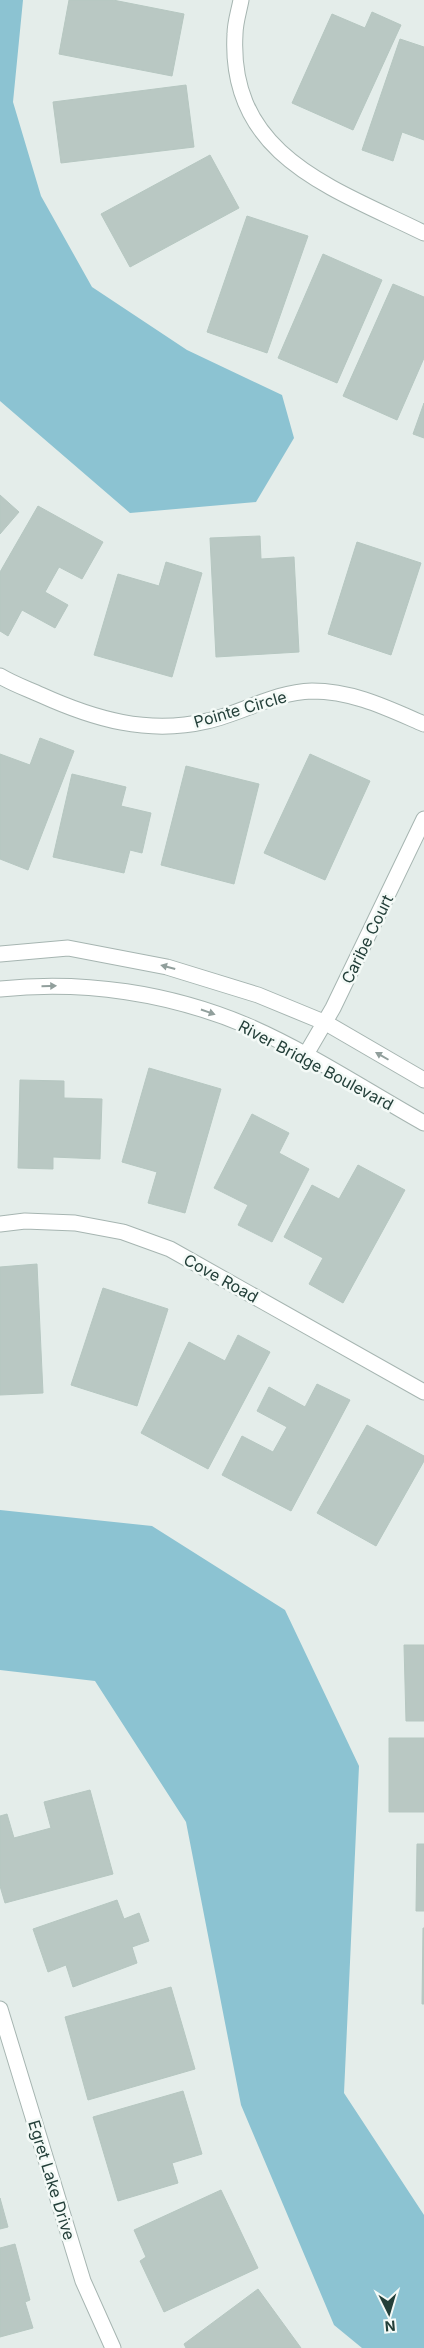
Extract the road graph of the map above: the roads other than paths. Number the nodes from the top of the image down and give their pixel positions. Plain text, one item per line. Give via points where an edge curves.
1 (241, 0) edge
2 (424, 233) edge
3 (0, 676) edge
4 (424, 724) edge
5 (424, 819) edge
6 (0, 954) edge
7 (0, 989) edge
8 (326, 1024) junction
9 (306, 1056) junction
10 (424, 1080) edge
11 (424, 1123) edge
12 (0, 1224) edge
13 (424, 1392) edge
14 (0, 2009) edge
15 (113, 2348) edge

1 - 2 street via 234,57 238,82 246,106 274,149 294,165 350,197
3 - 4 street, Pointe Circle via 77,711 128,724 154,726 206,721 257,702 311,691 365,699
5 - 8 street, Caribe Court
8 -> 6 street, River Bridge Boulevard via 258,995 167,966 68,948
7 -> 9 street, River Bridge Boulevard via 73,986 141,994 184,1004 248,1026
8 - 9 street, Caribe Court
10 -> 8 street, River Bridge Boulevard
9 - 11 street, River Bridge Boulevard
12 - 13 street, Cove Road via 25,1221 75,1223 124,1232 170,1249
14 - 15 street, Egret Lake Drive via 83,2281

